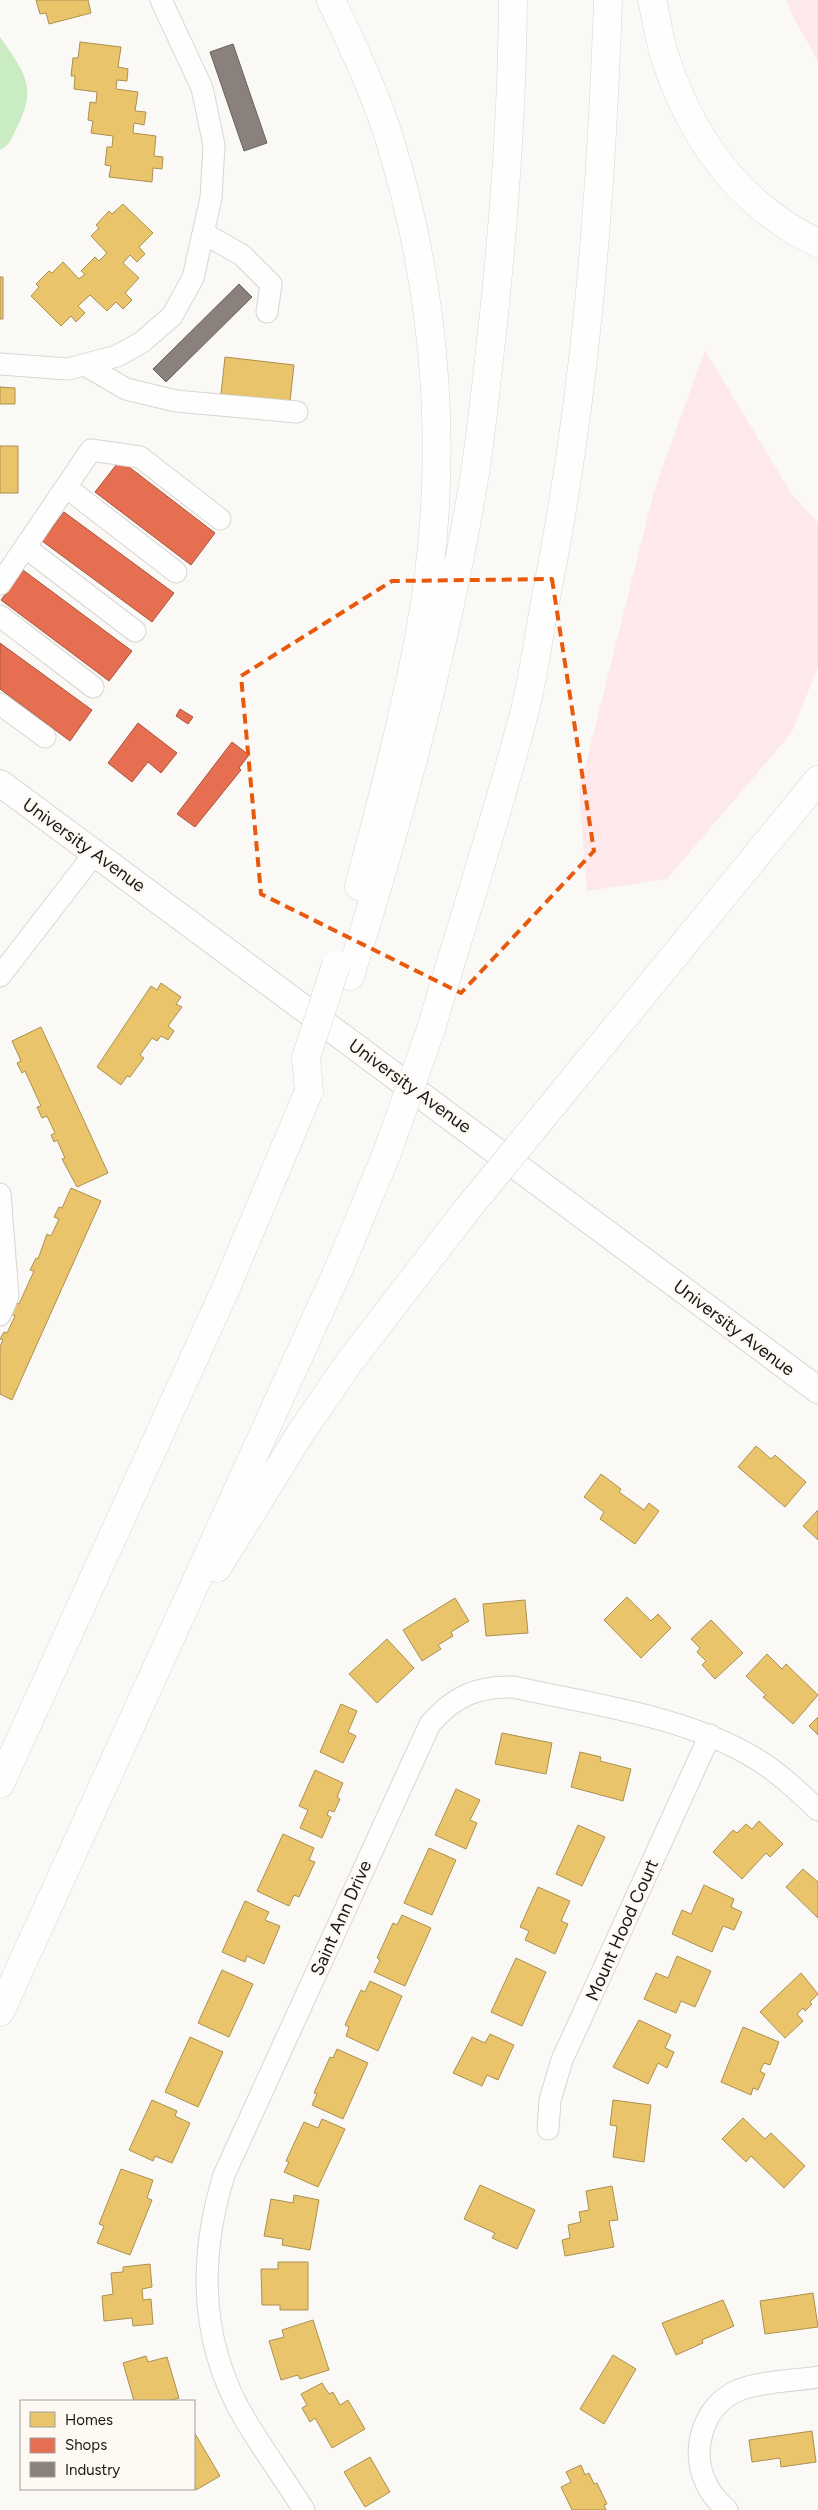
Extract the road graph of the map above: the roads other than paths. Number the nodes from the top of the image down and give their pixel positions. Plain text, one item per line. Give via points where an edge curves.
1 (162, 0) edge
2 (331, 0) edge
3 (514, 0) edge
4 (608, 0) edge
5 (652, 0) edge
6 (203, 233) junction
7 (818, 243) edge
8 (268, 312) dead end
9 (0, 364) edge
10 (85, 365) junction
11 (297, 412) dead end
12 (66, 487) junction
13 (220, 519) dead end
14 (25, 547) junction
15 (176, 572) dead end
16 (0, 584) edge
17 (0, 616) edge
18 (135, 631) dead end
19 (94, 687) dead end
20 (0, 704) edge
21 (45, 737) dead end
22 (818, 780) edge
23 (0, 783) edge
24 (95, 853) junction
25 (343, 971) junction
26 (0, 976) edge
27 (0, 1194) edge
28 (0, 1315) edge
29 (818, 1390) edge
30 (184, 1607) junction
31 (710, 1735) junction
32 (0, 1784) edge
33 (818, 1810) edge
34 (0, 2012) edge
35 (548, 2129) dead end
36 (818, 2377) edge
37 (304, 2510) edge
38 (727, 2510) edge

1 - 6 street via 202,88 214,145 211,198
2 - 25 highway via 363,67 390,142 408,206 426,298 437,416 435,507 420,631
3 - 25 highway via 513,69 502,229 474,473 426,711 381,876
4 - 30 highway, bridge via 604,131 586,349 570,465 525,708 431,1029 387,1153 339,1268
5 - 7 highway via 665,59 681,100 721,167 746,196 772,217
6 - 8 street via 242,256 271,284
6 - 10 street via 193,278 172,316 142,342 117,356
9 - 10 street via 68,369
10 - 11 street via 126,389 176,401
12 - 13 street via 91,450 140,457
12 - 14 street
12 - 15 street
14 - 16 street
14 - 18 street
17 - 19 street
20 - 21 street
22 - 30 highway, bridge via 465,1212 348,1364 300,1434 222,1561
23 - 24 main road, University Avenue
24 - 26 street
24 - 29 main road, University Avenue
25 - 32 highway via 308,1091 230,1279
27 - 28 street via 8,1296
30 - 34 highway
31 - 33 street, Saint Ann Drive via 754,1758 787,1781
31 - 35 street, Mount Hood Court via 562,2060 550,2100
31 - 37 street, Saint Ann Drive via 672,1723 513,1687 494,1686 459,1697 443,1709 425,1733 224,2175 212,2213 206,2283 209,2322 217,2356 245,2420
36 - 38 street via 738,2391 724,2400 705,2423 698,2456 706,2484

